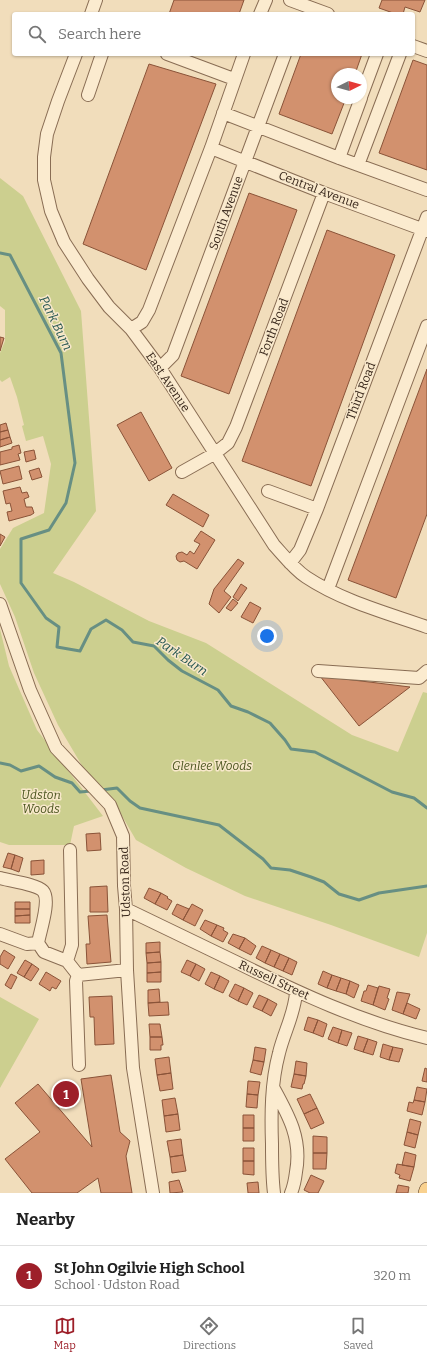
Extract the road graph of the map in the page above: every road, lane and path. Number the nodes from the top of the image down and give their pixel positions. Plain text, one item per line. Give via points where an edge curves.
1 (96, 0) edge
2 (266, 0) edge
3 (290, 0) edge
4 (302, 6) edge
5 (92, 12) edge
6 (261, 12) edge
7 (322, 12) edge
8 (415, 47) edge
9 (427, 51) edge
10 (75, 56) edge
11 (101, 56) edge
12 (172, 56) edge
13 (243, 56) edge
14 (284, 56) edge
15 (376, 56) edge
16 (399, 56) edge
17 (234, 79) junction
18 (367, 81) edge
19 (88, 95) dead end
20 (359, 104) edge
21 (223, 113) junction
22 (259, 126) junction
23 (211, 148) junction
24 (338, 158) junction
25 (245, 162) junction
26 (358, 165) junction
27 (427, 190) edge
28 (324, 193) junction
29 (427, 217) edge
30 (425, 230) edge
31 (427, 326) edge
32 (131, 329) junction
33 (160, 368) junction
34 (214, 454) junction
35 (182, 472) dead end
36 (268, 490) dead end
37 (317, 509) junction
38 (290, 563) junction
39 (328, 589) junction
40 (0, 604) edge
41 (427, 628) edge
42 (318, 671) dead end
43 (427, 671) edge
44 (70, 850) dead end
45 (0, 878) edge
46 (126, 909) junction
47 (0, 934) edge
48 (38, 943) junction
49 (67, 961) junction
50 (127, 970) junction
51 (78, 975) junction
52 (296, 992) junction
53 (427, 1038) edge
54 (79, 1065) dead end
55 (273, 1087) junction
56 (427, 1190) edge
57 (153, 1193) edge
58 (274, 1193) edge
59 (290, 1193) edge
60 (426, 1193) edge

1 - 5 street
2 - 6 street
3 - 4 street
4 - 7 street
8 - 9 street
10 - 32 street, East Avenue via 48,134 44,180 51,211 64,242 109,307
11 - 19 street
12 - 17 street
13 - 17 street
14 - 22 street, South Avenue
15 - 18 street
16 - 26 street
17 - 21 street
20 - 24 street
21 - 22 street
21 - 23 street
22 - 24 street
22 - 25 street, South Avenue
23 - 25 street, Central Avenue
23 - 32 street via 149,310 142,322
24 - 26 street
25 - 28 street, Central Avenue
25 - 33 street, South Avenue via 173,355
26 - 27 street
28 - 30 street, Central Avenue
28 - 34 street, Forth Road via 236,427 228,443
29 - 30 street, Third Road
30 - 37 street, Third Road
31 - 39 street
32 - 33 street, East Avenue
33 - 34 street, East Avenue
34 - 35 street, Forth Road
34 - 38 street, East Avenue via 274,545
36 - 37 street
37 - 38 street, Third Road via 300,550
38 - 39 street, East Avenue via 305,576
39 - 41 street, East Avenue via 353,601
40 - 46 street, Udston Road via 30,690 56,748 110,805 123,836
42 - 43 street via 419,678
44 - 49 street via 72,945
45 - 48 street via 43,891 47,901
46 - 50 street, Udston Road
46 - 52 street, Russell Street
47 - 48 street via 27,944
48 - 49 street via 44,952
49 - 51 street
50 - 51 street
50 - 57 street, Udston Road via 133,1068
51 - 54 street via 76,981
52 - 53 street, Russell Street via 349,1014
52 - 55 street via 296,1003 279,1054
55 - 58 street via 271,1129
55 - 59 street via 287,1112 297,1142 298,1160 294,1188
56 - 60 main road

